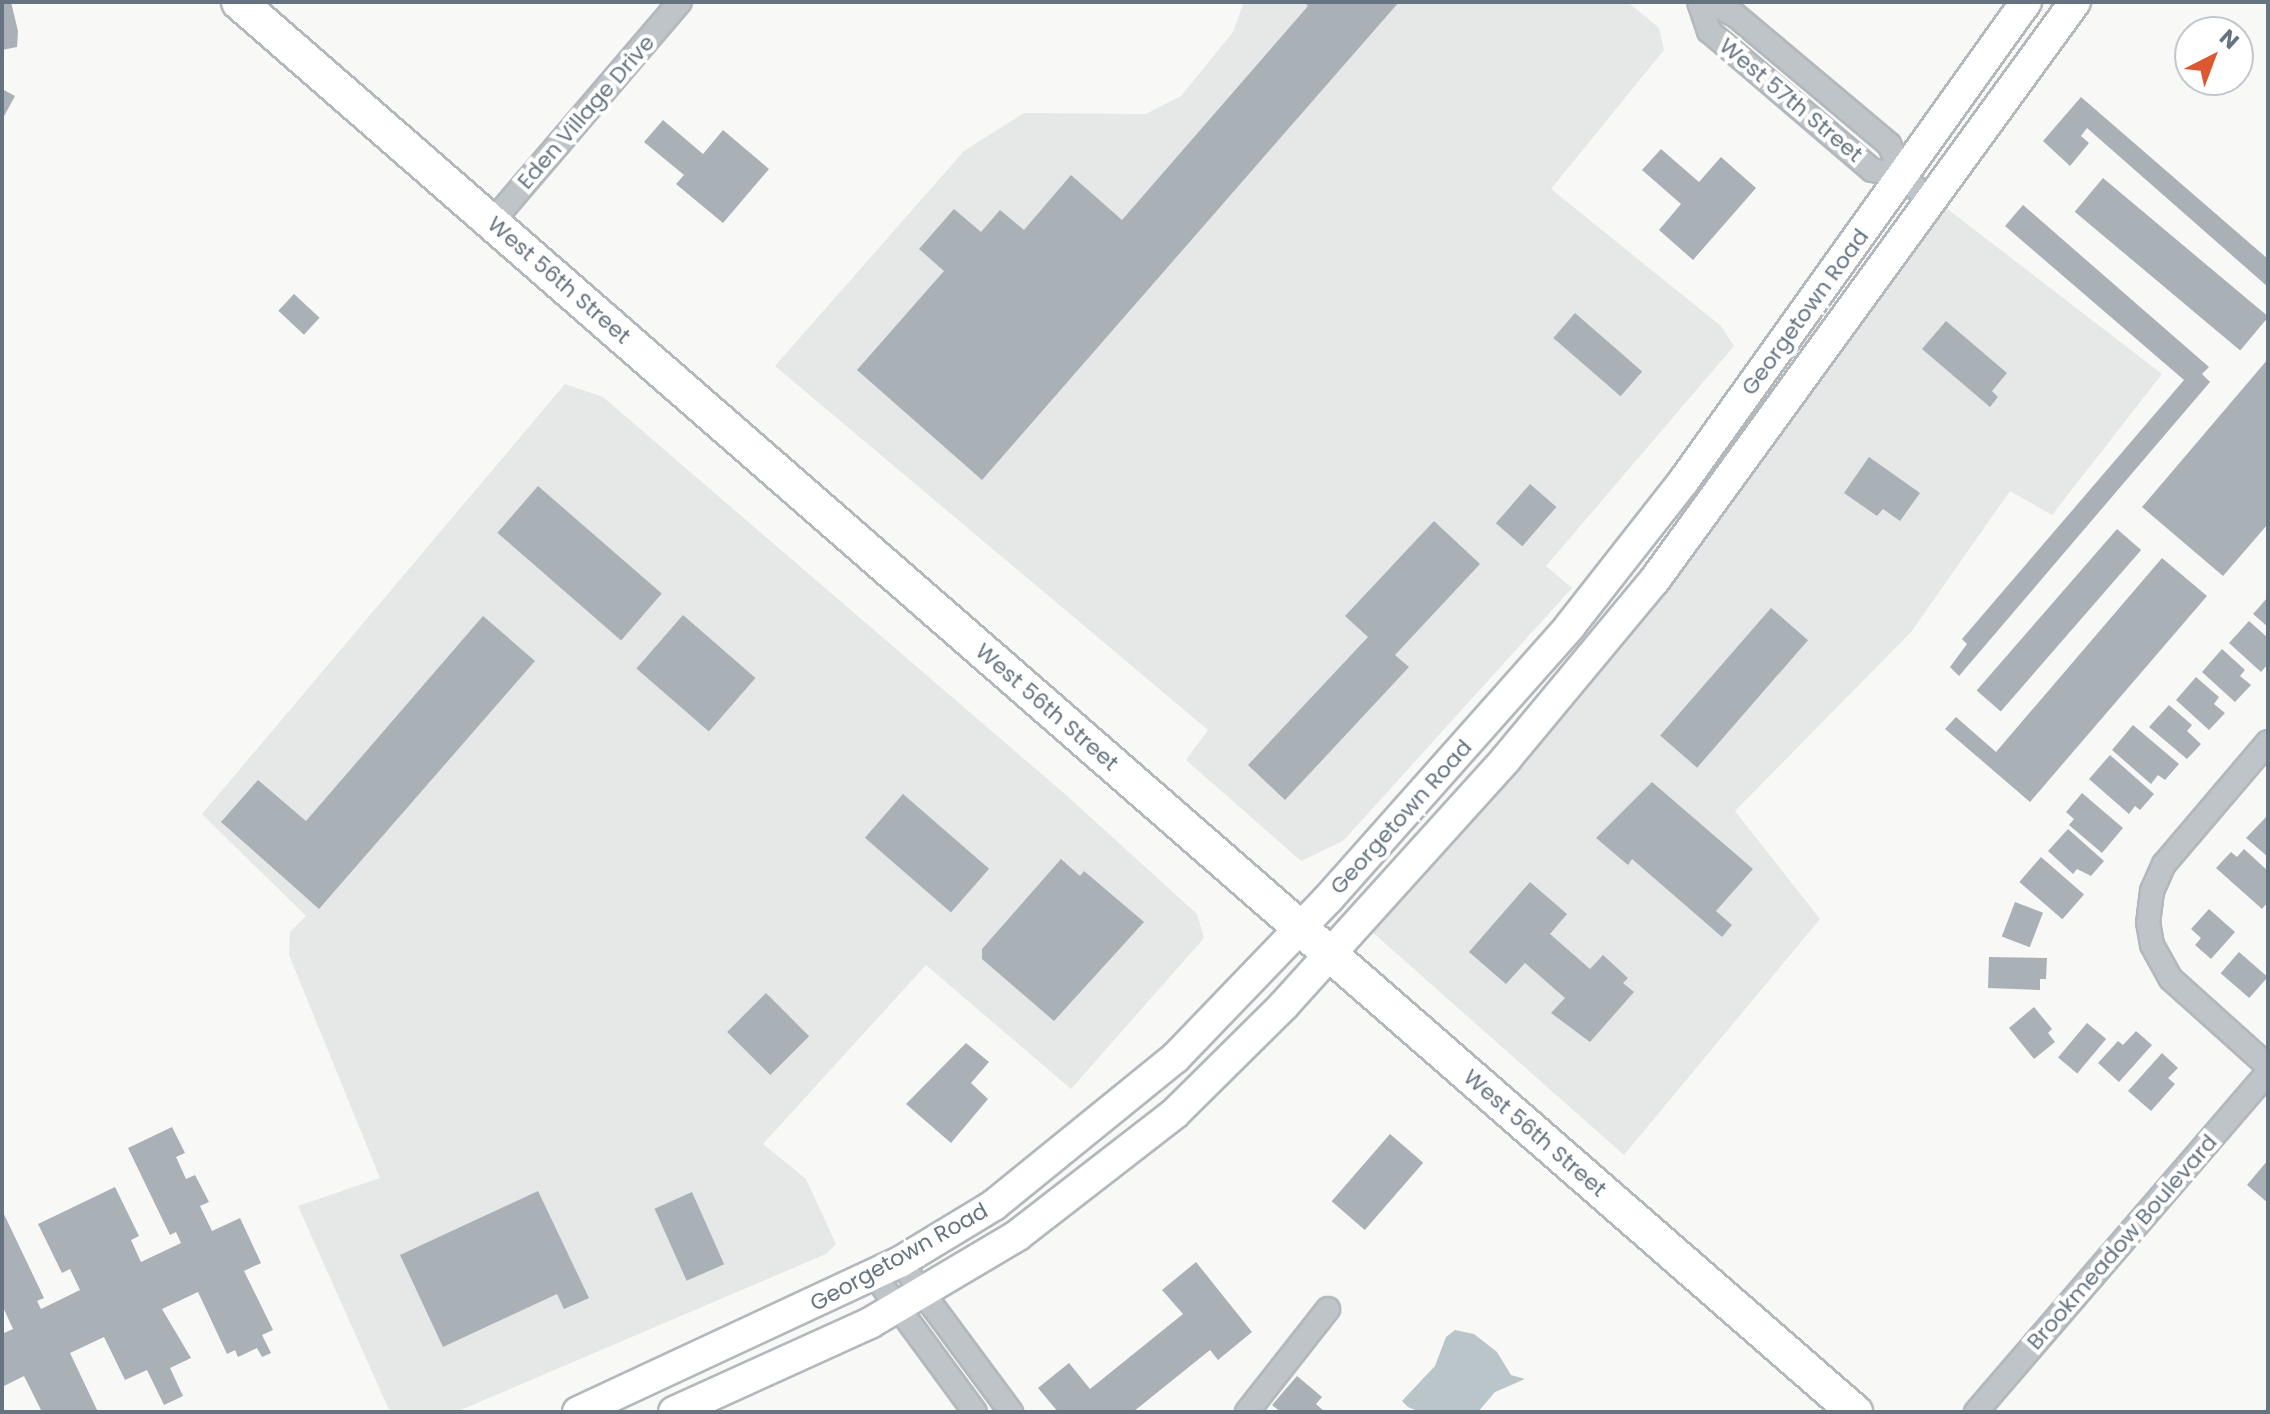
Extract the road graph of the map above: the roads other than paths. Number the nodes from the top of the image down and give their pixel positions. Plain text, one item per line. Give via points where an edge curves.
1 (239, 2) edge
2 (680, 2) edge
3 (1699, 2) edge
4 (1709, 2) edge
5 (2026, 2) edge
6 (2075, 2) edge
7 (1903, 176) junction
8 (1930, 201) junction
9 (492, 222) junction
10 (2268, 742) edge
11 (1301, 929) junction
12 (1330, 955) junction
13 (2268, 1066) edge
14 (2268, 1072) edge
15 (887, 1269) junction
16 (921, 1294) junction
17 (894, 1309) junction
18 (1328, 1309) dead end
19 (1838, 1406) edge
20 (578, 1412) edge
21 (674, 1412) edge
22 (975, 1412) edge
23 (1011, 1412) edge
24 (1247, 1412) edge
25 (1976, 1412) edge

1 - 9 main road, West 56th Street
2 - 9 street, Eden Village Drive
3 - 7 street, West 57th Street via 1709,31 1872,170
4 - 7 street, West 57th Street via 1735,15 1889,144
5 - 7 main road, Georgetown Road
6 - 8 main road, Georgetown Road
7 - 8 street, West 57th Street
7 - 11 main road, Georgetown Road via 1683,482 1570,626
8 - 12 main road, Georgetown Road via 1654,581 1558,699
9 - 11 main road, West 56th Street
10 - 13 street via 2164,864 2152,891 2148,922 2152,945 2171,979
11 - 12 main road, West 56th Street
11 - 15 main road, Georgetown Road via 1117,1110 994,1205
12 - 16 main road, Georgetown Road via 1204,1085 1109,1168 1018,1235
12 - 19 main road, West 56th Street
14 - 25 street, Brookmeadow Boulevard
15 - 16 street
15 - 17 street
15 - 20 main road, Georgetown Road
16 - 17 main road, Georgetown Road
16 - 23 street
17 - 21 main road, Georgetown Road
17 - 22 street
18 - 24 street

